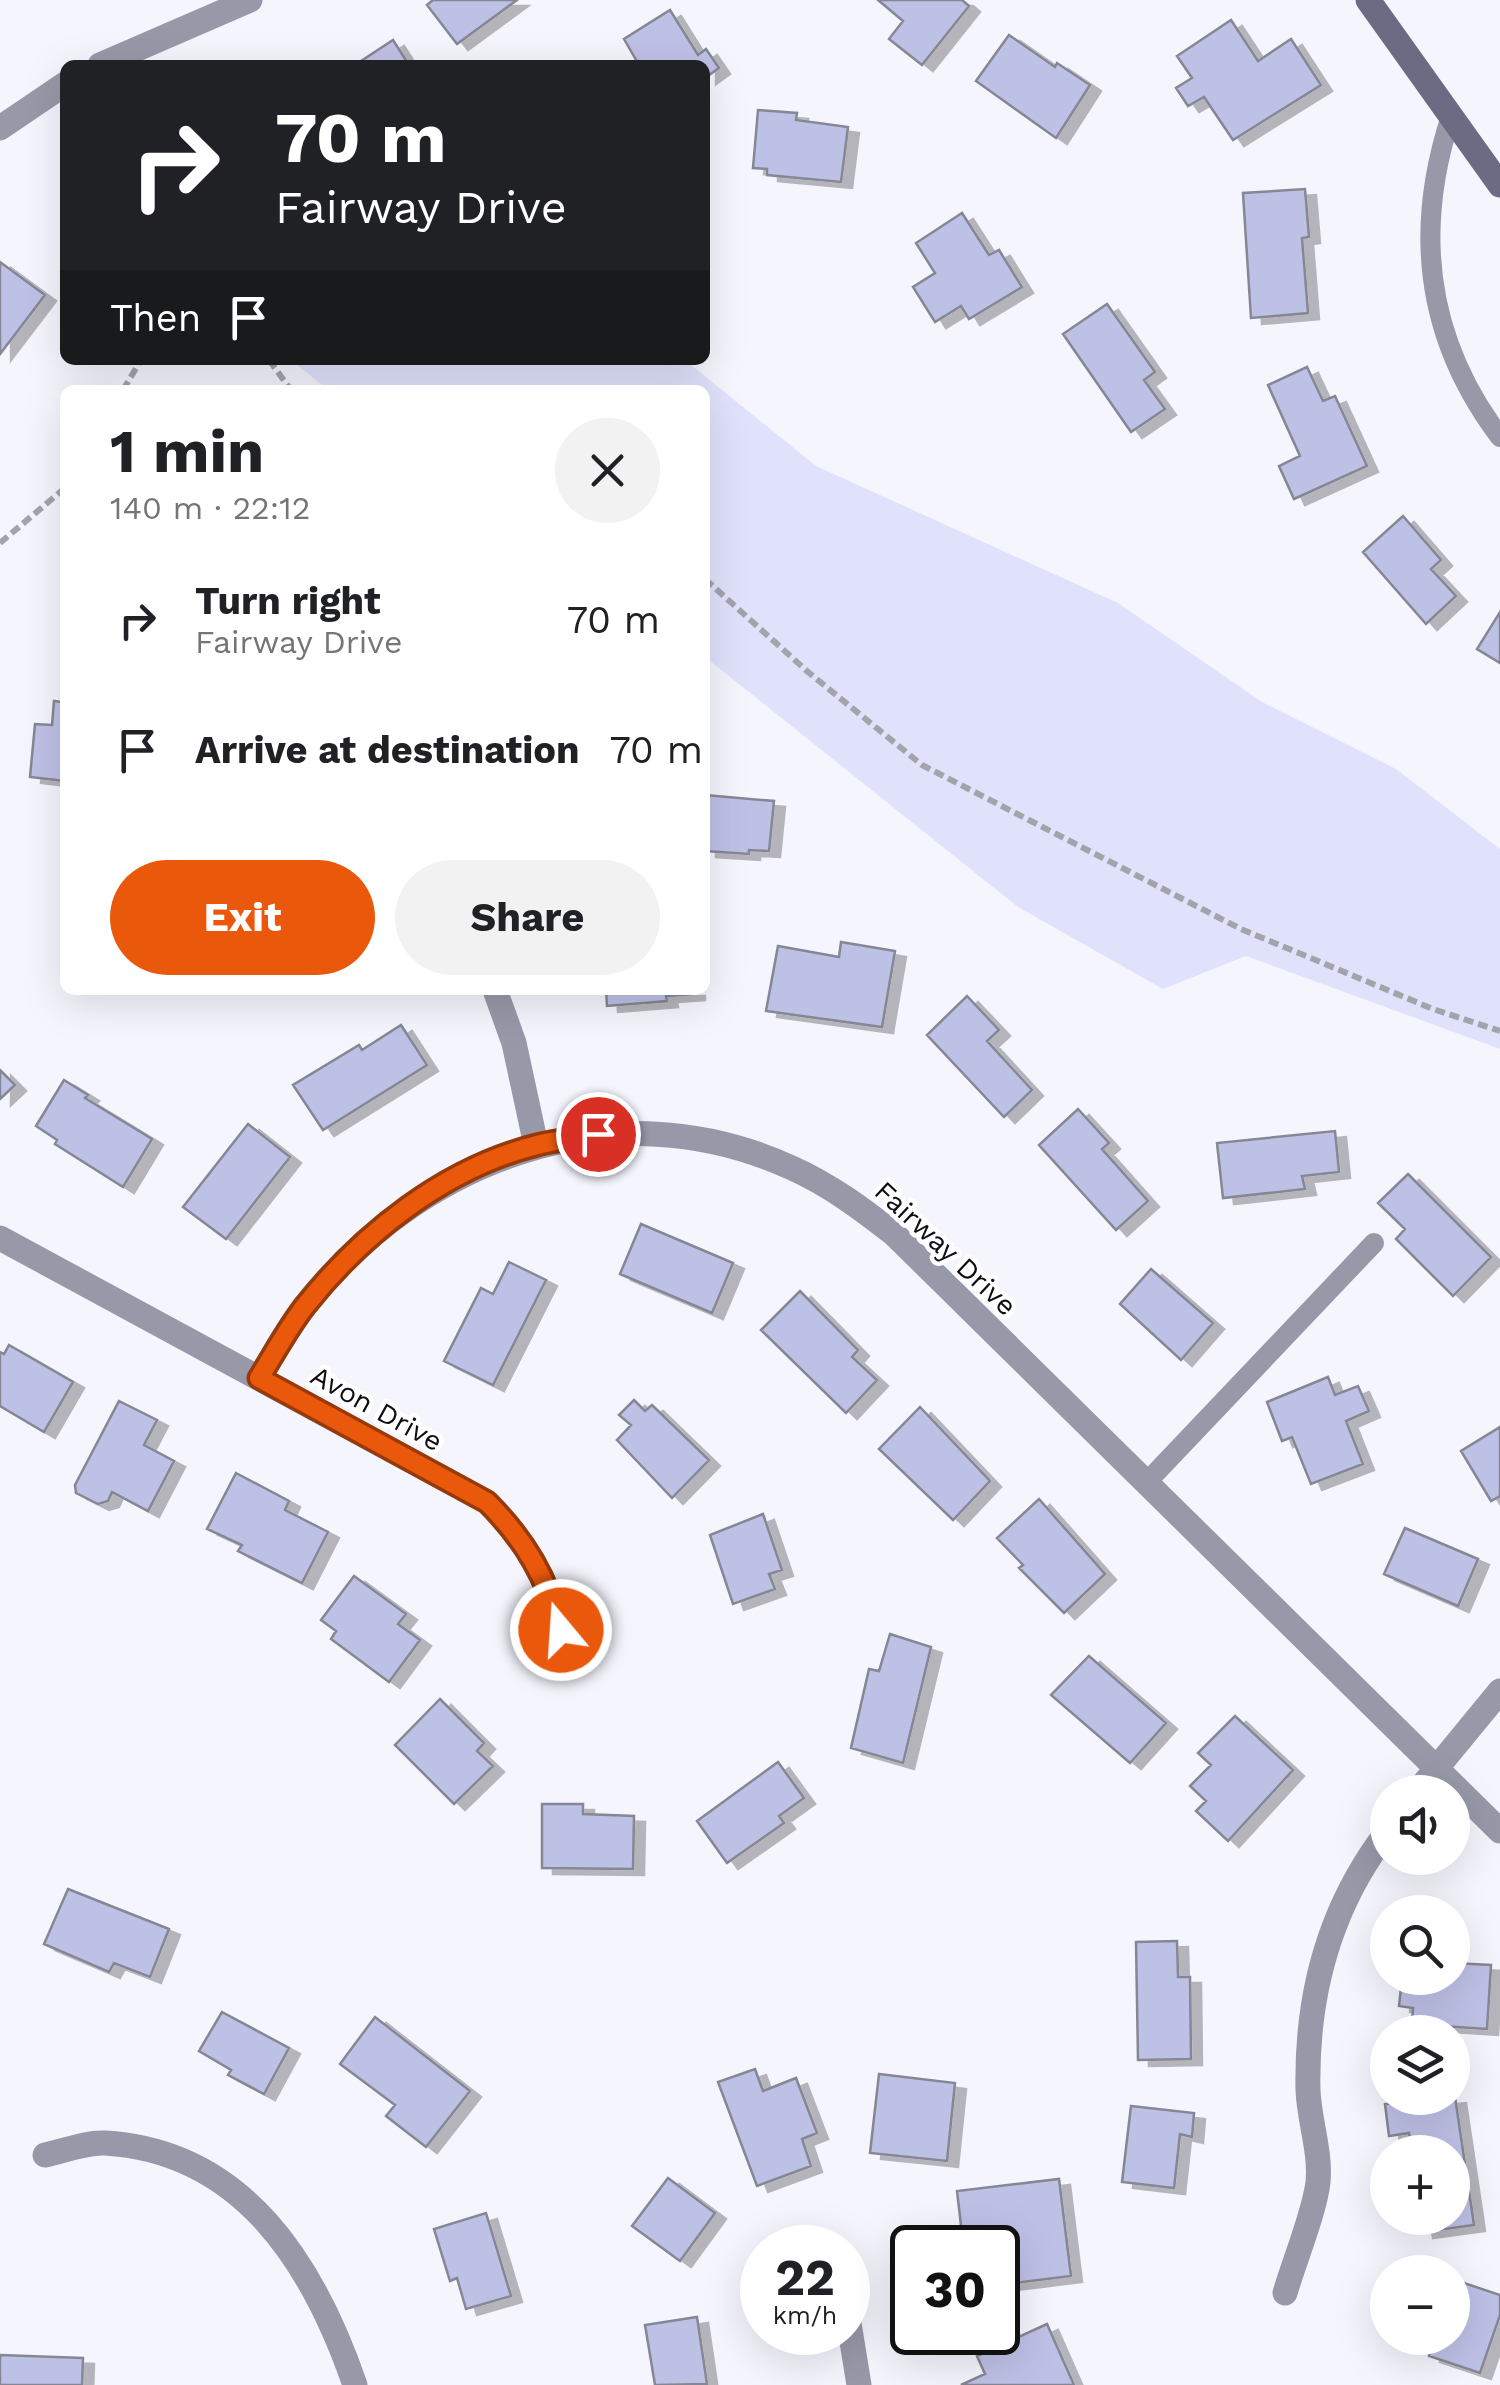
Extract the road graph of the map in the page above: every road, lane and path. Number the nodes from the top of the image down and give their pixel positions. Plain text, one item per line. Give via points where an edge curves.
1 (250, 0) edge
2 (1368, 0) edge
3 (112, 60) edge
4 (60, 87) edge
5 (1450, 116) junction
6 (0, 128) edge
7 (1492, 156) edge
8 (1500, 185) edge
9 (1500, 437) edge
10 (60, 492) edge
11 (0, 543) edge
12 (710, 584) edge
13 (497, 995) edge
14 (1500, 1031) edge
15 (536, 1145) junction
16 (0, 1238) edge
17 (1374, 1243) dead end
18 (259, 1378) junction
19 (1146, 1482) junction
20 (561, 1630) dead end
21 (1500, 1691) edge
22 (1436, 1768) junction
23 (1430, 1775) edge
24 (1500, 1832) edge
25 (1370, 1854) edge
26 (45, 2155) dead end
27 (1285, 2293) dead end
28 (854, 2355) edge
29 (355, 2385) edge
30 (859, 2385) edge

1 - 3 street
2 - 5 main road
4 - 6 street
5 - 7 main road
5 - 9 lane via 1430,207 1430,262 1453,359
7 - 8 main road
10 - 11 path
12 - 14 path via 922,765 1241,929
13 - 15 street
15 - 18 street, Fairway Drive via 480,1165 415,1201 314,1295
15 - 19 street, Fairway Drive via 598,1134 660,1134 733,1146 846,1197 894,1234
16 - 18 street, Avon Drive
17 - 19 lane
18 - 20 street, Avon Drive via 487,1502 533,1556
19 - 22 street, Fairway Drive
21 - 22 street
22 - 23 street
22 - 24 street, Fairway Drive
25 - 27 street via 1339,1910 1318,1970 1308,2031 1318,2182
26 - 29 street via 102,2143 156,2151 238,2192 266,2218 307,2280
28 - 30 street

